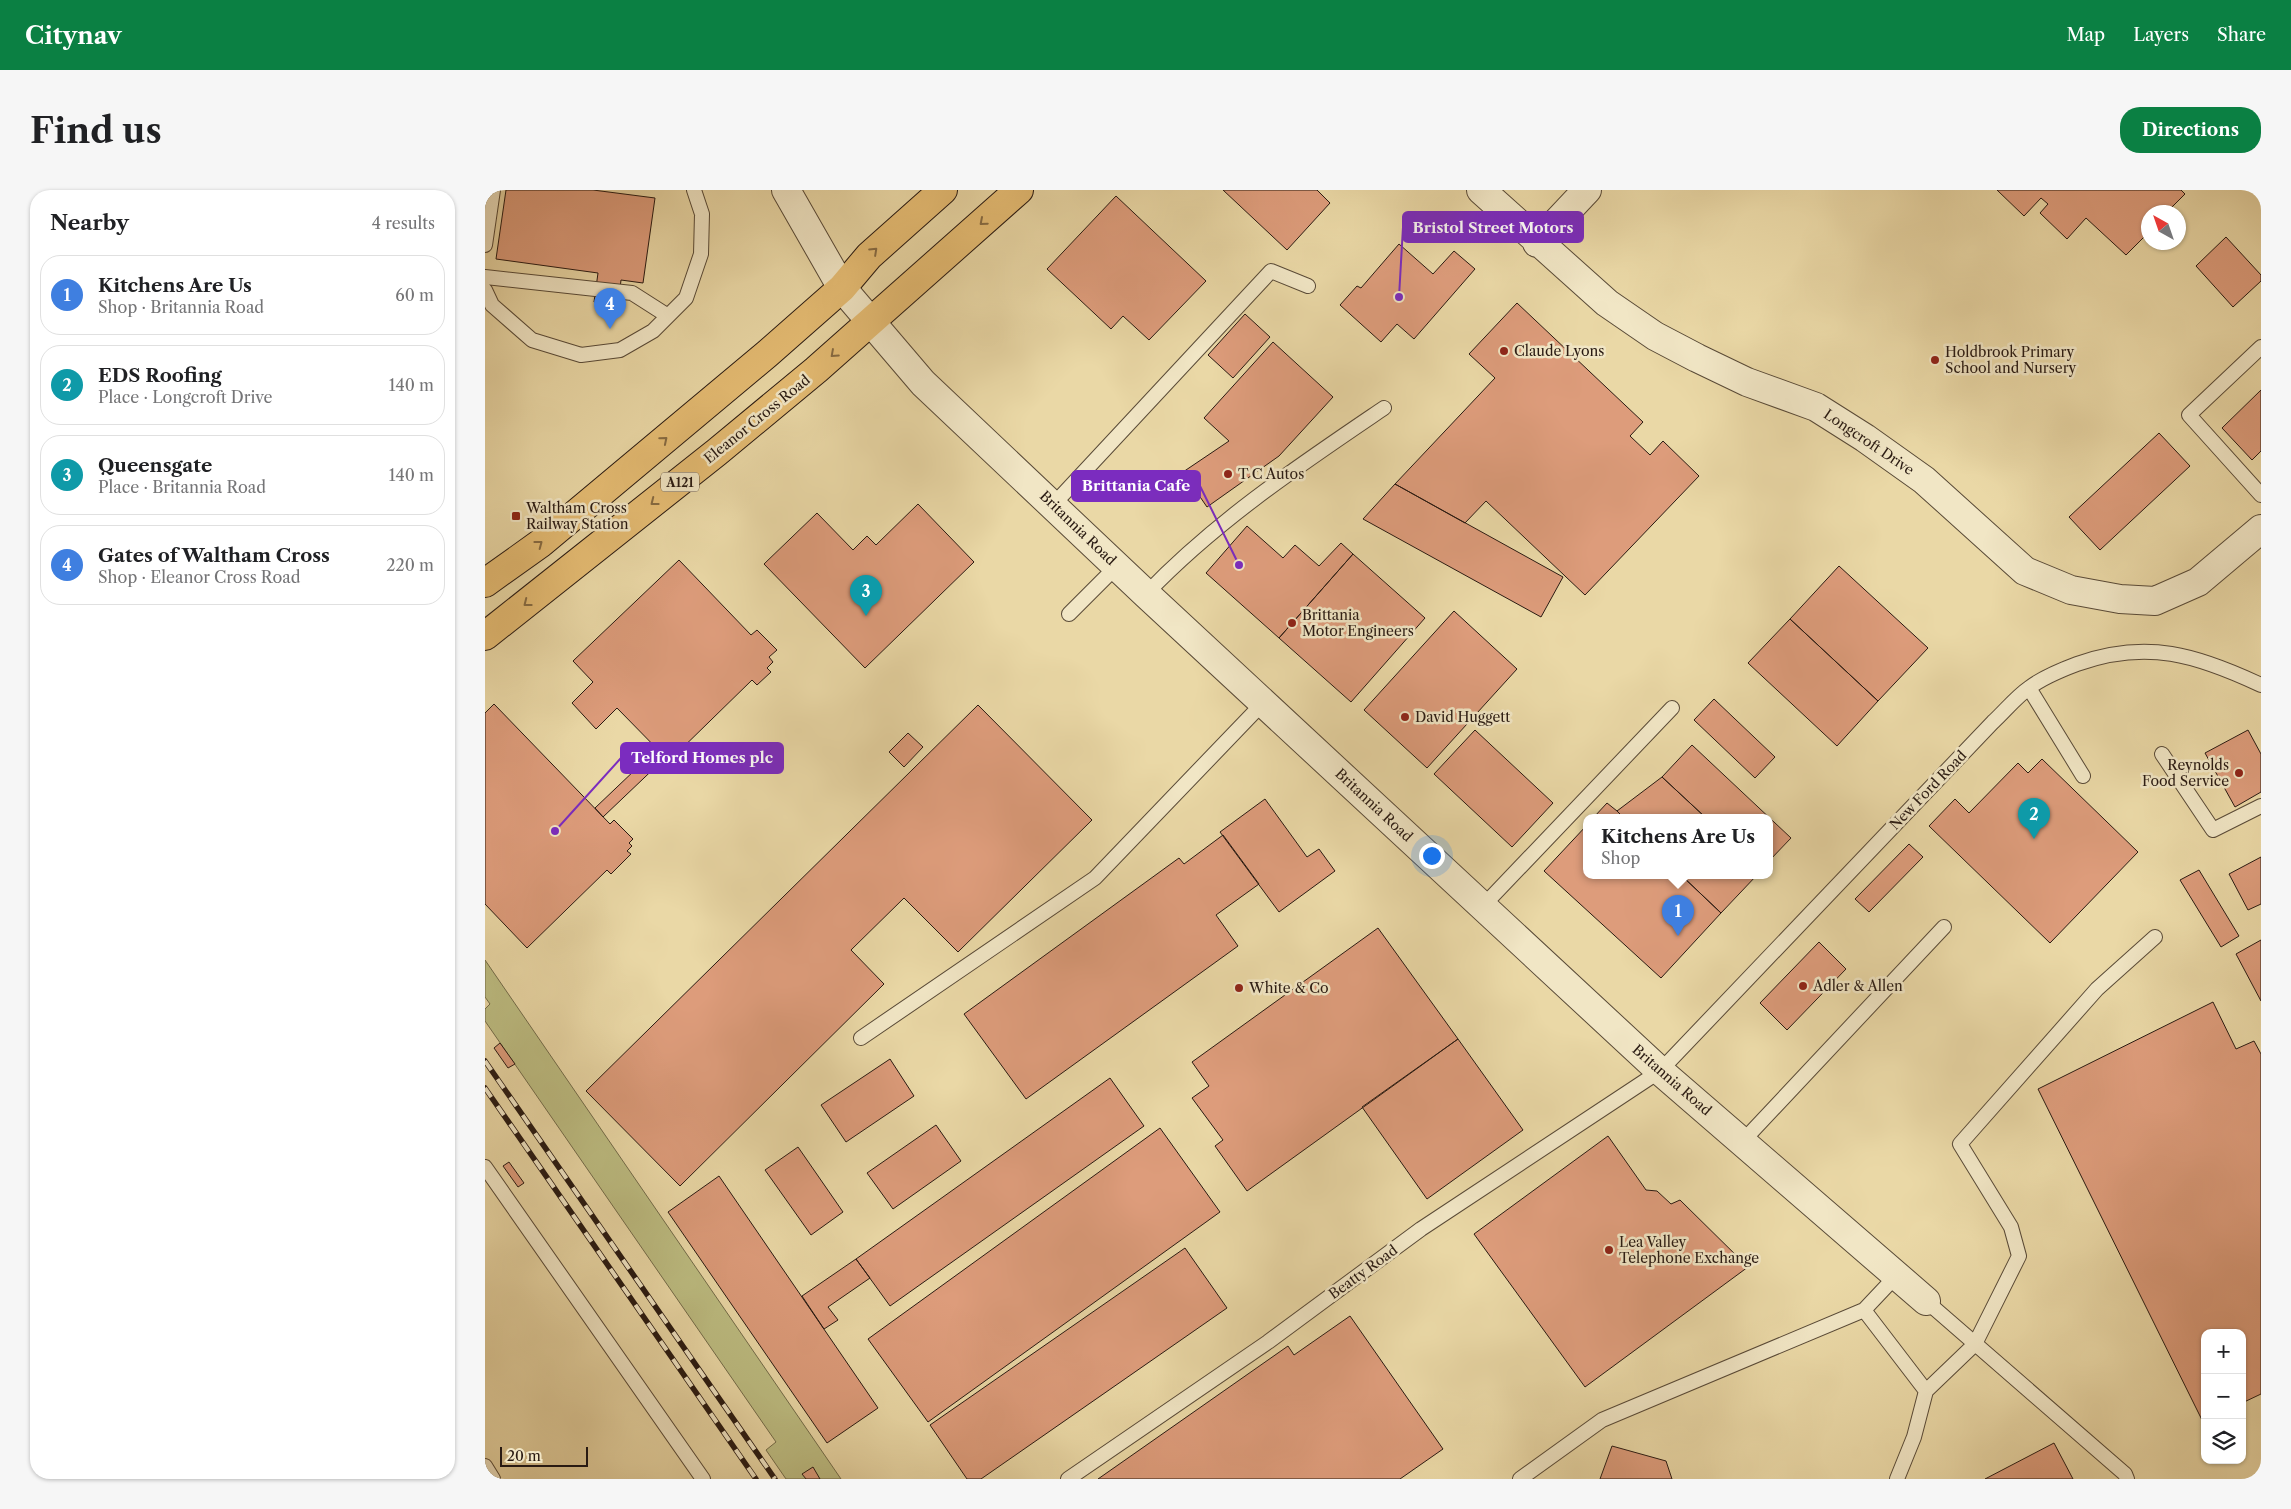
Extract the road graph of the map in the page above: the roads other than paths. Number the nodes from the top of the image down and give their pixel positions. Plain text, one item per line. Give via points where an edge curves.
1 (493, 190) edge
2 (694, 190) edge
3 (786, 190) edge
4 (943, 190) edge
5 (1019, 190) edge
6 (1481, 190) edge
7 (1587, 190) edge
8 (1537, 243) junction
9 (485, 245) edge
10 (485, 277) edge
11 (1308, 286) dead end
12 (843, 288) junction
13 (485, 290) edge
14 (668, 316) junction
15 (871, 322) junction
16 (2261, 347) edge
17 (1385, 408) dead end
18 (2261, 494) edge
19 (1053, 504) junction
20 (2261, 529) edge
21 (1117, 566) junction
22 (485, 583) edge
23 (1146, 594) junction
24 (1069, 614) dead end
25 (485, 636) edge
26 (2261, 685) edge
27 (2029, 688) junction
28 (1263, 702) junction
29 (1672, 708) dead end
30 (2162, 754) dead end
31 (2083, 776) dead end
32 (2261, 806) edge
33 (1483, 906) junction
34 (1944, 927) dead end
35 (2155, 937) dead end
36 (861, 1038) dead end
37 (1661, 1071) junction
38 (1743, 1141) junction
39 (485, 1167) edge
40 (1897, 1275) junction
41 (1926, 1301) joint
42 (1864, 1310) junction
43 (1975, 1344) junction
44 (1926, 1392) junction
45 (485, 1466) edge
46 (493, 1479) edge
47 (703, 1479) edge
48 (1069, 1479) edge
49 (1520, 1479) edge
50 (1897, 1479) edge
51 (2127, 1479) edge

1 - 9 lane
2 - 14 lane via 702,214 701,254 686,298
3 - 12 street, Britannia Road
12 -> 4 main road via 869,256
5 -> 15 main road, Eleanor Cross Road / A121
6 - 8 street, Longcroft Drive
7 - 8 street
8 - 20 street, Longcroft Drive via 1607,303 1655,336 1747,382 1816,408 1865,438 1924,480 2025,571 2071,590 2120,599 2155,601 2199,582
10 - 14 lane via 633,293
11 - 19 lane via 1271,271
12 - 15 street, Britannia Road
22 -> 12 main road via 541,543
13 - 14 lane via 492,305 532,340 581,355 620,350 653,331
15 - 19 street, Britannia Road via 923,382
15 -> 25 main road, Eleanor Cross Road / A121 via 717,452
16 - 18 lane via 2189,415
17 - 23 lane via 1219,524
19 - 21 street, Britannia Road
21 - 23 street, Britannia Road
21 - 24 lane
23 - 28 street, Britannia Road
26 - 27 lane, New Ford Road via 2222,666 2189,656 2142,650 2088,660 2058,671
27 - 31 lane
27 - 37 lane, New Ford Road via 1974,741
28 - 33 street, Britannia Road
28 - 36 lane via 1095,878
29 - 33 lane
30 - 32 lane via 2213,830
33 - 37 street, Britannia Road
34 - 38 lane
35 - 43 lane via 2097,989 1960,1144 2011,1227 2019,1256
37 - 38 street, Britannia Road
37 - 48 lane, Beatty Road via 1421,1229 1268,1342
38 - 40 street, Britannia Road
39 - 47 lane
40 - 41 street, Britannia Road
40 - 42 lane
41 - 43 lane
42 - 44 lane
42 - 49 lane via 1602,1420
43 - 44 lane
43 - 51 lane
44 - 50 lane
45 - 46 lane

